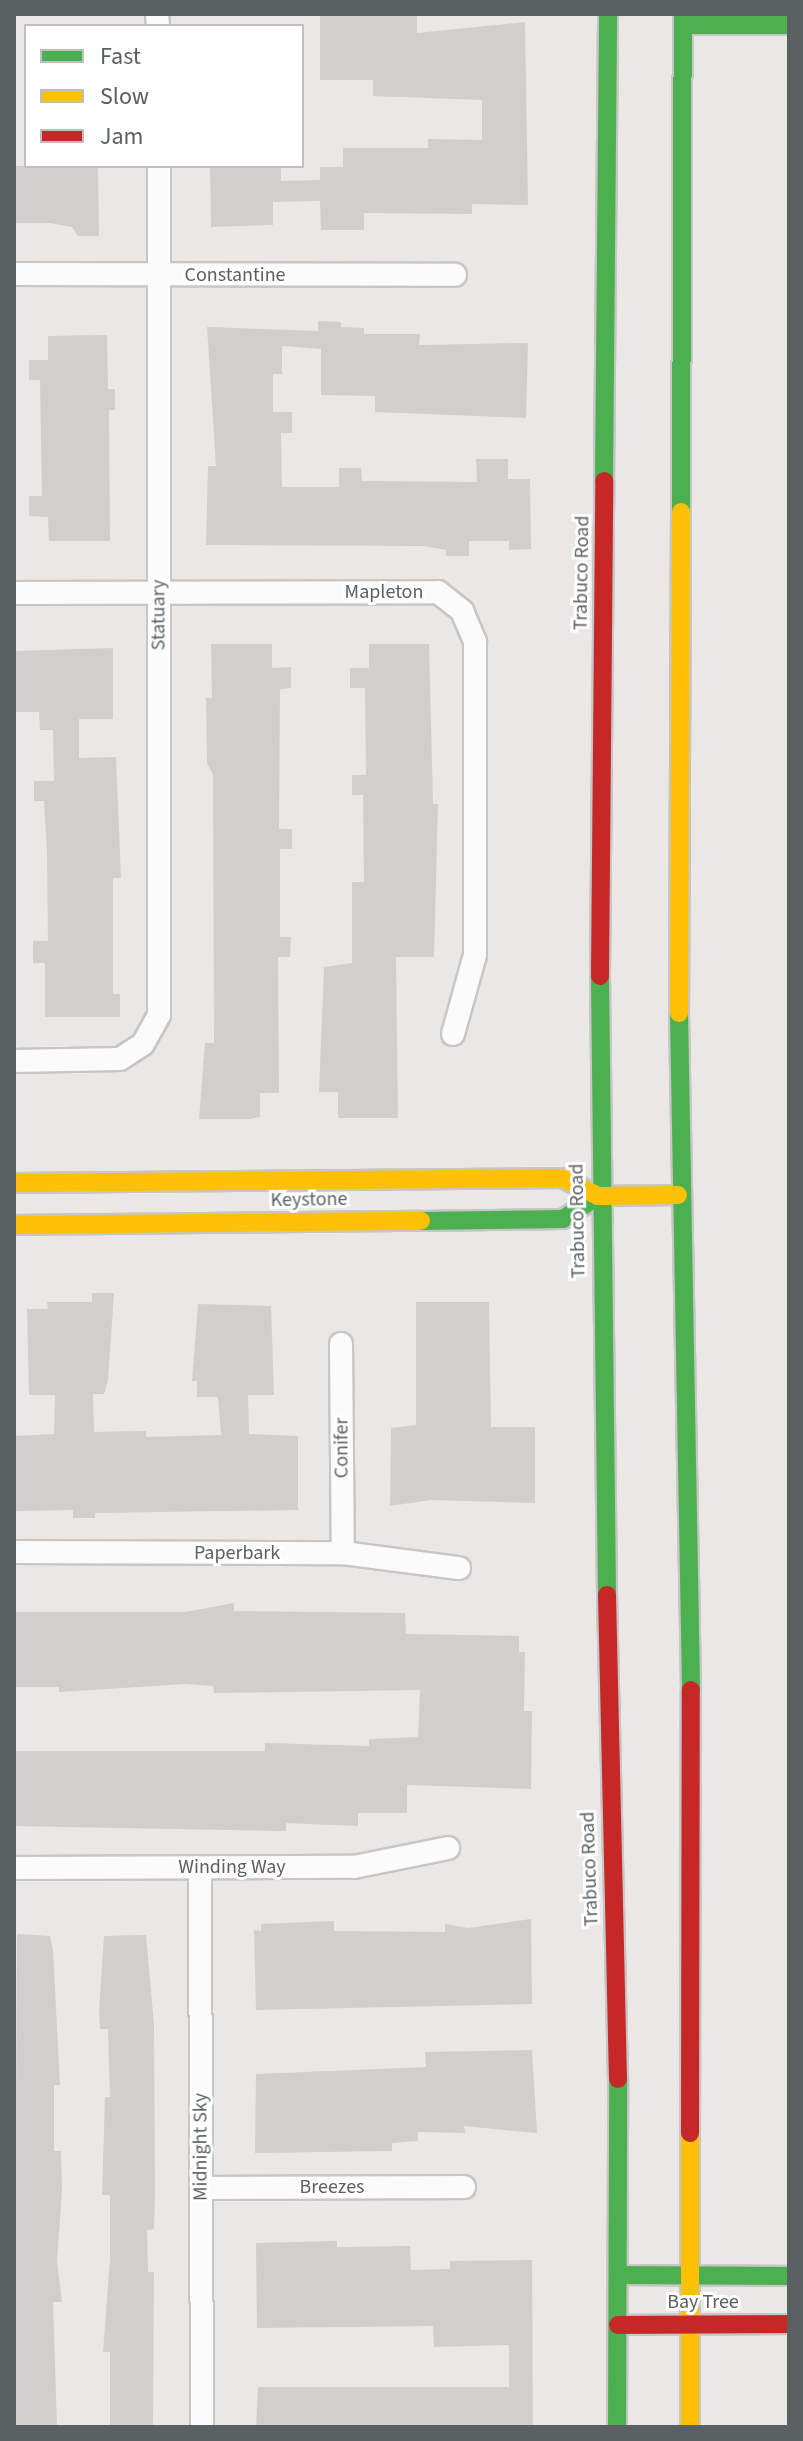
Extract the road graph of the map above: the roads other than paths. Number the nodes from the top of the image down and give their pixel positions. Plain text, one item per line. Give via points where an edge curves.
1 (608, 14) edge
2 (679, 18) edge
3 (789, 25) edge
4 (159, 168) edge
5 (14, 274) edge
6 (160, 275) junction
7 (455, 275) dead end
8 (14, 593) edge
9 (159, 593) junction
10 (453, 1034) dead end
11 (14, 1061) edge
12 (14, 1183) edge
13 (678, 1195) junction
14 (598, 1196) junction
15 (14, 1225) edge
16 (341, 1344) dead end
17 (14, 1552) edge
18 (343, 1553) junction
19 (459, 1568) dead end
20 (448, 1848) dead end
21 (14, 1868) edge
22 (200, 1868) junction
23 (464, 2187) dead end
24 (201, 2188) junction
25 (620, 2275) junction
26 (789, 2276) edge
27 (691, 2277) junction
28 (690, 2324) junction
29 (789, 2324) edge
30 (618, 2325) junction
31 (202, 2427) edge
32 (617, 2427) edge
33 (690, 2427) edge

1 - 14 main road, Trabuco Road
2 - 3 main road
2 - 13 main road
4 - 6 street, Statuary
5 - 6 street, Constantine
6 - 7 street, Constantine
6 - 9 street, Statuary
8 - 9 street, Mapleton
9 - 10 street, Mapleton via 438,592 462,611 475,642 475,955
9 - 11 street, Statuary via 161,991 152,1031 132,1054
12 - 14 main road, Keystone via 562,1178
13 - 14 main road, Keystone
13 - 27 main road via 691,1689
14 - 15 main road, Keystone via 563,1219
14 - 25 main road, Trabuco Road
16 - 18 street, Conifer
17 - 18 street, Paperbark
18 - 19 street, Paperbark
20 - 22 street, Winding Way via 354,1867
21 - 22 street, Winding Way
22 - 24 street, Midnight Sky
23 - 24 street, Breezes
24 - 31 street, Midnight Sky
25 - 27 main road, Bay Tree
25 - 30 main road, Trabuco Road
26 - 27 main road, Bay Tree
27 - 28 main road
28 - 29 main road, Bay Tree
28 - 30 main road, Bay Tree
28 - 33 main road
30 - 32 main road, Trabuco Road

